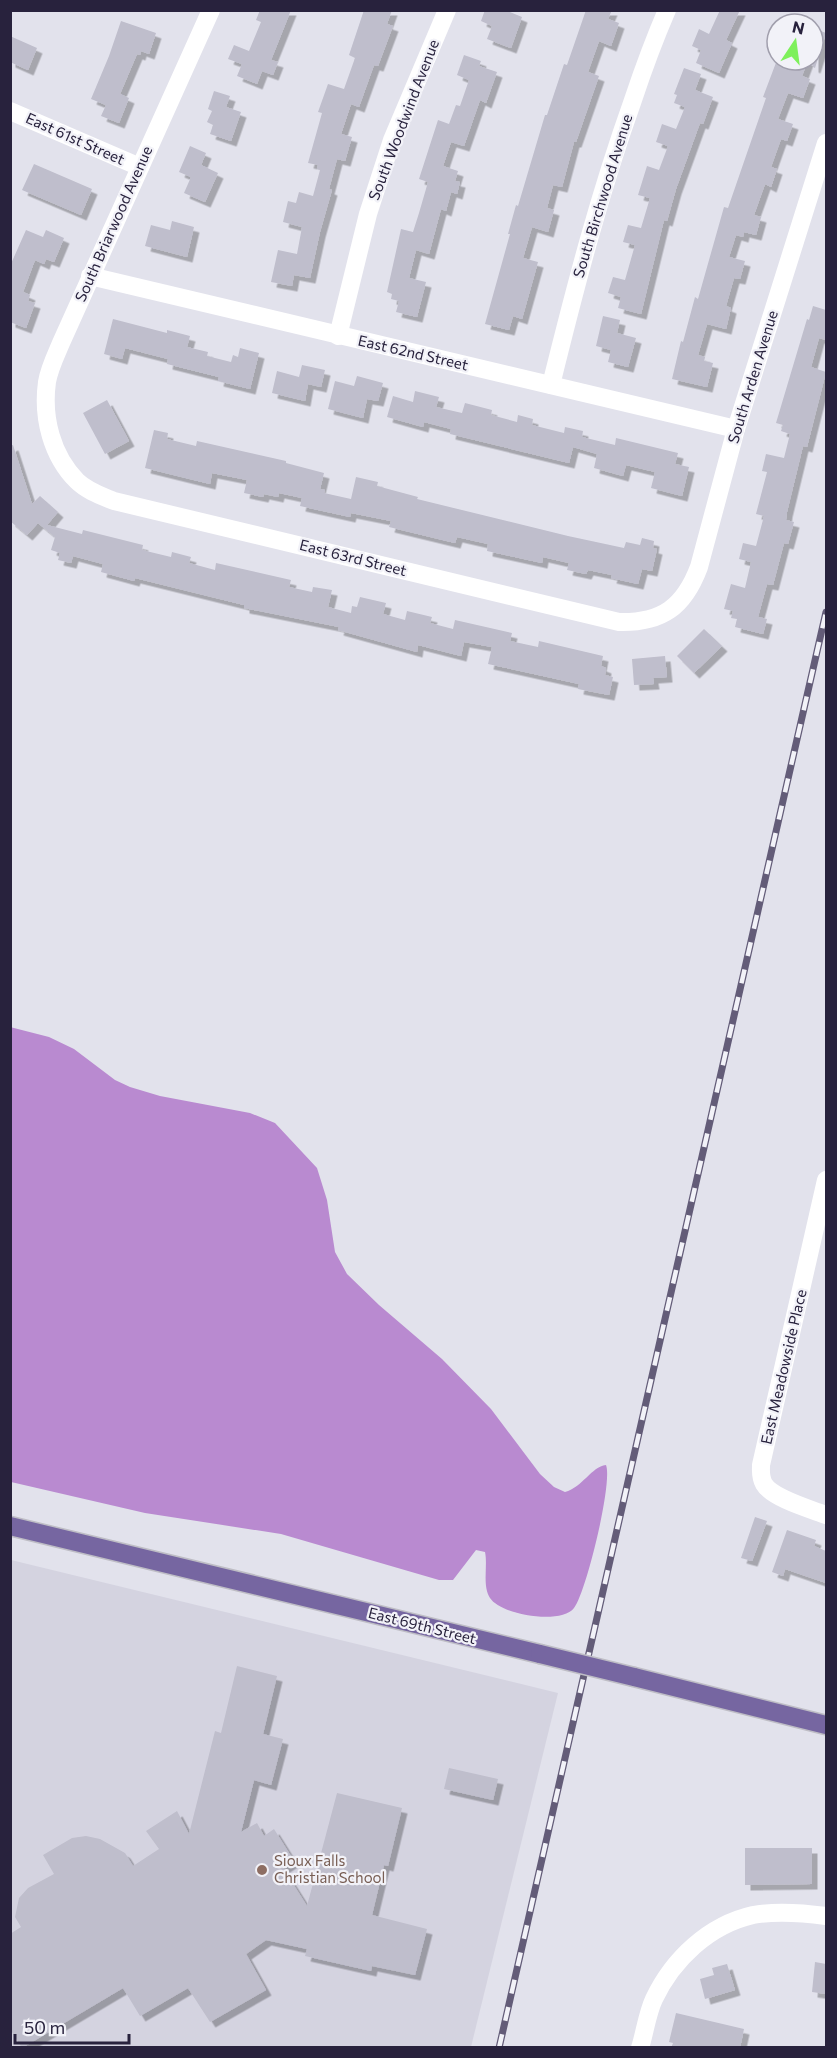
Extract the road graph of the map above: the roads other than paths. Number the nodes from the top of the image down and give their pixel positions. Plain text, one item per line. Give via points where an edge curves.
1 (211, 10) edge
2 (447, 10) edge
3 (667, 10) edge
4 (10, 111) edge
5 (826, 143) edge
6 (140, 167) junction
7 (90, 276) junction
8 (338, 336) junction
9 (551, 386) junction
10 (736, 429) junction
11 (52, 444) joint
12 (674, 607) joint
13 (826, 1180) edge
14 (826, 1515) edge
15 (13, 1527) edge
16 (826, 1725) edge
17 (826, 1916) edge
18 (640, 2048) edge

1 - 6 street, South Briarwood Avenue
2 - 8 street, South Woodwind Avenue via 392,140 368,214
3 - 9 street, South Birchwood Avenue via 608,169
4 - 6 street, East 61st Street
5 - 10 street, South Arden Avenue
6 - 7 street, South Briarwood Avenue
7 - 8 street, East 62nd Street
7 - 11 street, South Briarwood Avenue via 47,381
8 - 9 street, East 62nd Street
9 - 10 street, East 62nd Street
10 - 12 street, South Arden Avenue via 699,567 692,587
11 - 12 street, East 63rd Street via 78,482 114,501 618,622 659,617
13 - 14 street, East Meadowside Place via 760,1476 775,1494
15 - 16 main road, East 69th Street, bridge
17 - 18 street via 754,1915 699,1942 663,1982 653,2001

